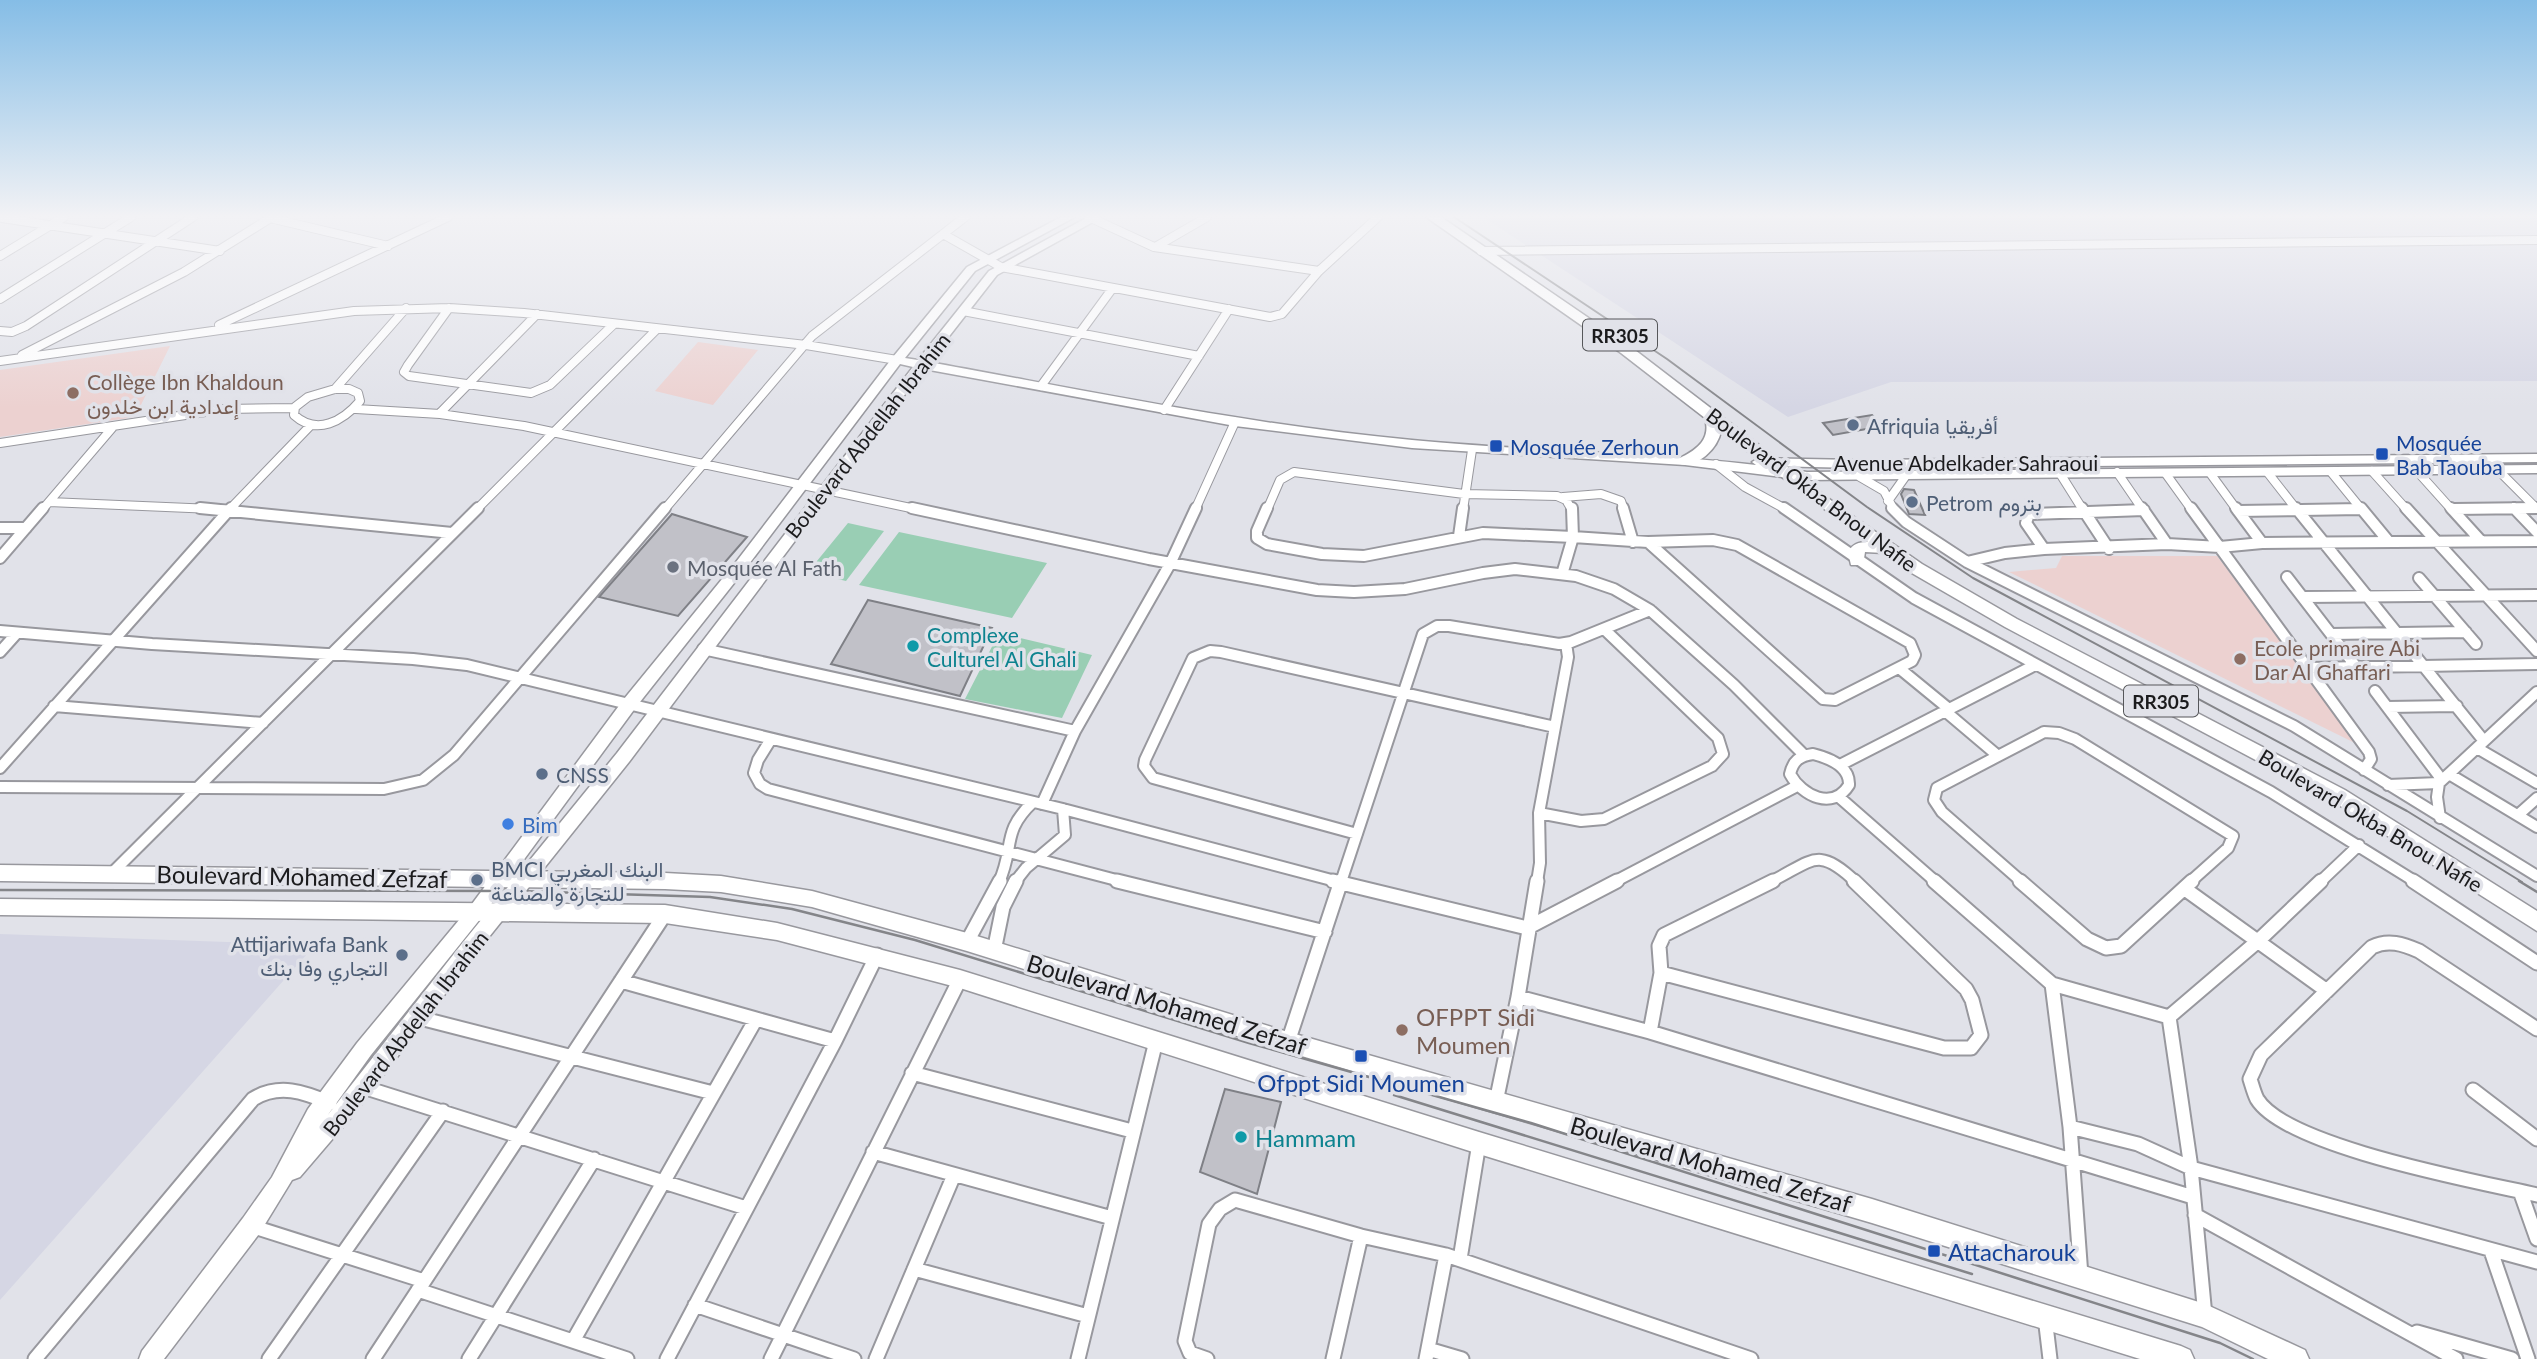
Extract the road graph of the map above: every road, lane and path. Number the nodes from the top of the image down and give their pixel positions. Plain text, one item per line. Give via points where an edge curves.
1 (30, 280) edge
2 (96, 280) edge
3 (169, 280) edge
4 (315, 280) edge
5 (881, 280) edge
6 (962, 280) edge
7 (989, 280) edge
8 (1069, 280) edge
9 (1311, 280) edge
10 (1530, 280) edge
11 (1535, 280) edge
12 (1112, 289) junction
13 (0, 299) edge
14 (406, 308) junction
15 (449, 308) junction
16 (1229, 309) junction
17 (963, 311) junction
18 (537, 314) junction
19 (614, 324) junction
20 (657, 329) junction
21 (0, 331) edge
22 (207, 331) junction
23 (1079, 332) junction
24 (806, 345) junction
25 (1199, 356) junction
26 (14, 359) junction
27 (897, 360) junction
28 (0, 361) edge
29 (922, 364) junction
30 (468, 384) junction
31 (1041, 386) junction
32 (335, 389) junction
33 (295, 408) junction
34 (356, 409) junction
35 (1164, 410) junction
36 (1710, 413) junction
37 (440, 414) junction
38 (1235, 422) junction
39 (113, 426) junction
40 (310, 426) junction
41 (553, 432) junction
42 (0, 443) edge
43 (1472, 450) junction
44 (2537, 458) edge
45 (1685, 461) junction
46 (704, 463) junction
47 (1716, 464) junction
48 (1736, 467) junction
49 (1789, 468) junction
50 (2537, 469) edge
51 (2498, 470) junction
52 (2372, 471) junction
53 (2417, 471) junction
54 (2117, 472) junction
55 (2330, 472) junction
56 (2210, 473) junction
57 (2268, 473) junction
58 (2166, 474) junction
59 (2061, 475) junction
60 (1860, 477) junction
61 (1905, 477) junction
62 (801, 483) junction
63 (826, 488) junction
64 (1464, 494) junction
65 (1563, 498) junction
66 (1888, 500) junction
67 (49, 502) junction
68 (2537, 508) edge
69 (230, 509) junction
70 (2361, 509) junction
71 (2454, 509) junction
72 (2514, 509) junction
73 (2144, 510) junction
74 (2298, 510) junction
75 (2238, 511) junction
76 (2084, 514) junction
77 (0, 528) edge
78 (26, 528) junction
79 (452, 533) junction
80 (2537, 533) edge
81 (1459, 536) junction
82 (1574, 538) junction
83 (2437, 541) junction
84 (2481, 541) junction
85 (2537, 541) edge
86 (1633, 542) junction
87 (1648, 542) junction
88 (2326, 542) junction
89 (2389, 542) junction
90 (2262, 543) junction
91 (2167, 544) junction
92 (2220, 547) junction
93 (1887, 549) junction
94 (2109, 549) junction
95 (2044, 550) junction
96 (0, 558) edge
97 (1857, 561) junction
98 (1967, 562) junction
99 (1170, 564) junction
100 (1563, 571) junction
101 (2287, 576) dead end
102 (2419, 578) dead end
103 (2486, 596) junction
104 (2304, 597) junction
105 (2435, 597) junction
106 (2371, 598) junction
107 (2535, 598) edge
108 (1650, 610) junction
109 (1604, 629) junction
110 (0, 631) edge
111 (2466, 632) junction
112 (18, 633) junction
113 (2399, 633) junction
114 (2331, 634) junction
115 (112, 640) junction
116 (1566, 643) junction
117 (2476, 644) dead end
118 (703, 649) junction
119 (2537, 650) edge
120 (0, 652) edge
121 (332, 655) junction
122 (2537, 664) edge
123 (2035, 665) junction
124 (1899, 668) junction
125 (2307, 668) junction
126 (2357, 668) junction
127 (2426, 668) junction
128 (520, 678) junction
129 (2375, 691) dead end
130 (1404, 692) junction
131 (2535, 698) edge
132 (630, 703) junction
133 (54, 706) junction
134 (2457, 706) junction
135 (2387, 707) junction
136 (659, 710) junction
137 (1947, 710) junction
138 (263, 723) junction
139 (1555, 727) junction
140 (1075, 731) junction
141 (771, 739) junction
142 (2481, 745) junction
143 (1804, 755) junction
144 (1997, 755) junction
145 (1840, 765) junction
146 (0, 768) edge
147 (2364, 770) junction
148 (2443, 779) junction
149 (2537, 783) edge
150 (2388, 785) junction
151 (1797, 786) junction
152 (0, 787) edge
153 (198, 788) junction
154 (1839, 797) junction
155 (2537, 798) edge
156 (1037, 803) junction
157 (1063, 808) junction
158 (1539, 813) junction
159 (2518, 815) junction
160 (2440, 818) junction
161 (2537, 827) edge
162 (1357, 834) junction
163 (2359, 845) junction
164 (1009, 853) junction
165 (1037, 860) junction
166 (0, 873) edge
167 (112, 873) junction
168 (2537, 876) edge
169 (498, 879) junction
170 (526, 880) junction
171 (1341, 883) junction
172 (2185, 889) junction
173 (0, 906) edge
174 (2537, 907) edge
175 (475, 913) junction
176 (498, 914) junction
177 (665, 914) junction
178 (2537, 922) edge
179 (1527, 928) junction
180 (1325, 932) junction
181 (2258, 941) junction
182 (967, 942) junction
183 (994, 951) junction
184 (877, 955) junction
185 (2537, 962) edge
186 (1661, 973) junction
187 (960, 979) junction
188 (621, 981) junction
189 (2052, 984) junction
190 (2327, 991) junction
191 (1518, 997) junction
192 (416, 1017) junction
193 (2169, 1017) junction
194 (755, 1019) junction
195 (2537, 1029) edge
196 (1650, 1032) junction
197 (835, 1041) junction
198 (1156, 1041) junction
199 (1288, 1042) junction
200 (572, 1055) junction
201 (912, 1073) junction
202 (363, 1087) junction
203 (2473, 1090) dead end
204 (713, 1093) junction
205 (326, 1101) junction
206 (1496, 1102) junction
207 (346, 1110) junction
208 (443, 1111) junction
209 (2070, 1127) junction
210 (1132, 1131) junction
211 (520, 1135) junction
212 (2537, 1139) edge
213 (1479, 1143) junction
214 (873, 1152) junction
215 (594, 1159) junction
216 (2071, 1162) junction
217 (2191, 1168) junction
218 (954, 1175) junction
219 (666, 1181) junction
220 (279, 1184) junction
221 (2521, 1191) junction
222 (2537, 1195) edge
223 (2193, 1197) junction
224 (746, 1208) junction
225 (2195, 1215) junction
226 (1112, 1218) junction
227 (251, 1226) junction
228 (1361, 1236) junction
229 (2537, 1239) edge
230 (2491, 1251) junction
231 (345, 1254) junction
232 (1453, 1257) junction
233 (2537, 1262) edge
234 (914, 1269) junction
235 (2081, 1279) junction
236 (421, 1285) junction
237 (695, 1305) junction
238 (496, 1315) junction
239 (2045, 1315) junction
240 (1088, 1316) junction
241 (2205, 1316) junction
242 (2402, 1328) junction
243 (782, 1336) junction
244 (573, 1340) junction
245 (1427, 1354) edge
246 (1721, 1354) edge
247 (2173, 1358) edge
248 (35, 1359) edge
249 (150, 1359) edge
250 (269, 1359) edge
251 (373, 1359) edge
252 (469, 1359) edge
253 (627, 1359) edge
254 (667, 1359) edge
255 (771, 1359) edge
256 (854, 1359) edge
257 (876, 1359) edge
258 (1078, 1359) edge
259 (1207, 1359) edge
260 (1334, 1359) edge
261 (1462, 1359) edge
262 (1751, 1359) edge
263 (2050, 1359) edge
264 (2296, 1359) edge
265 (2456, 1359) edge
266 (2512, 1359) edge
267 (2528, 1359) edge

1 - 13 street
2 - 21 street via 26,326
3 - 26 street
4 - 22 street
5 - 24 street
6 - 27 street, Boulevard Abdellah Ibrahim
7 - 17 street, Boulevard Abdellah Ibrahim
8 - 12 street
9 - 16 street via 1282,314 1270,317
10 - 36 main road, Boulevard Okba Bnou Nafie / RR305
11 - 49 main road, Boulevard Okba Bnou Nafie / RR305 via 1632,343
12 - 16 street
12 - 23 street
14 - 15 street
14 - 22 street
14 - 32 street
15 - 18 street
15 - 30 street via 404,372
16 - 25 street
17 - 23 street
17 - 29 street, Boulevard Abdellah Ibrahim
18 - 19 street
18 - 30 street
19 - 20 street
19 - 30 street via 550,385 539,390 523,393
20 - 24 street
20 - 41 street
22 - 26 street
23 - 25 street
23 - 31 street
24 - 27 street
24 - 46 street
25 - 35 street
26 - 28 street
27 - 29 street
27 - 62 street, Boulevard Abdellah Ibrahim
29 - 31 street
29 - 63 street, Boulevard Abdellah Ibrahim
30 - 37 street
31 - 35 street
32 - 33 street via 311,396
32 - 34 street via 358,393
33 - 39 street via 225,409
33 - 40 street via 294,420
34 - 37 street
34 - 40 street via 335,421
35 - 38 street
36 - 45 main road via 1714,438 1706,449
36 - 49 main road, Boulevard Okba Bnou Nafie / RR305
37 - 41 street
38 - 43 street
38 - 99 street
39 - 42 street
39 - 67 street
40 - 69 street
41 - 46 street
41 - 79 street
43 - 45 street
43 - 64 street
44 - 49 street, Avenue Abdelkader Sahraoui
45 - 47 street
46 - 62 street
46 - 128 street
47 - 48 street
47 - 97 street via 1735,481 1811,525
48 - 49 street, Avenue Abdelkader Sahraoui
48 - 49 street, Avenue Abdelkader Sahraoui
49 - 60 street, Avenue Abdelkader Sahraoui
49 - 93 main road, Boulevard Okba Bnou Nafie / RR305
49 - 174 main road, Boulevard Okba Bnou Nafie / RR305 via 1954,578 2306,765
50 - 51 street, Avenue Abdelkader Sahraoui
51 - 53 street, Avenue Abdelkader Sahraoui
51 - 68 street
52 - 53 street, Avenue Abdelkader Sahraoui
52 - 55 street, Avenue Abdelkader Sahraoui
52 - 83 street
53 - 71 street
54 - 58 street, Avenue Abdelkader Sahraoui
54 - 59 street, Avenue Abdelkader Sahraoui
54 - 73 street
55 - 57 street, Avenue Abdelkader Sahraoui
55 - 70 street
56 - 57 street, Avenue Abdelkader Sahraoui
56 - 58 street, Avenue Abdelkader Sahraoui
56 - 75 street
57 - 74 street
58 - 92 street
59 - 61 street, Avenue Abdelkader Sahraoui
59 - 76 street
60 - 61 street, Avenue Abdelkader Sahraoui
60 - 66 street via 1884,491
61 - 66 street
62 - 63 street
62 - 132 street, Boulevard Abdellah Ibrahim
63 - 99 street
63 - 118 street, Boulevard Abdellah Ibrahim
64 - 65 street
64 - 81 street
64 - 81 street via 1294,472 1280,480 1256,535 1267,544 1352,557 1391,553
65 - 82 street via 1574,514
65 - 86 street via 1617,498
66 - 98 street via 1906,522
67 - 69 street
67 - 78 street
68 - 72 street
69 - 79 street
69 - 115 street
70 - 74 street
70 - 89 street
71 - 72 street
71 - 84 street
72 - 80 street
73 - 76 street
73 - 91 street
74 - 75 street
74 - 88 street
75 - 90 street
76 - 94 street
76 - 95 street via 2026,517
77 - 78 street
78 - 96 street
79 - 121 street
81 - 82 street via 1502,533
82 - 86 street
82 - 100 street
83 - 84 street
83 - 89 street
83 - 103 street
84 - 85 street
86 - 87 street
87 - 124 street via 1820,698 1835,700
87 - 124 street via 1718,540 1737,545 1910,643 1915,655
88 - 89 street
88 - 90 street
88 - 106 street
90 - 92 street
91 - 92 street
91 - 94 street
92 - 125 street
93 - 97 main road via 1861,547
93 - 178 main road, Boulevard Okba Bnou Nafie / RR305 via 2011,623 2338,795
94 - 95 street
95 - 98 street
97 - 123 street
98 - 147 street via 2274,716
99 - 100 street via 1336,592 1407,588 1518,569
99 - 140 street
100 - 108 street via 1598,582
101 - 104 street
102 - 105 street
103 - 105 street
103 - 107 street
103 - 119 street
104 - 106 street
104 - 114 street
105 - 106 street
105 - 111 street
106 - 113 street
108 - 109 street
108 - 143 street via 1706,657
109 - 116 street
109 - 158 street via 1718,738 1723,754 1712,766 1604,819 1581,821
110 - 112 street
111 - 113 street
111 - 117 street
112 - 115 street
112 - 120 street
113 - 114 street
113 - 127 street
114 - 126 street
115 - 121 street
115 - 133 street
116 - 130 street via 1437,626 1421,638
116 - 139 street via 1569,657
118 - 136 street, Boulevard Abdellah Ibrahim
118 - 140 street
121 - 128 street via 455,662
121 - 138 street
122 - 127 street
123 - 137 street
123 - 163 street via 2239,774
124 - 137 street
125 - 126 street
125 - 147 street via 2369,752 2371,759
126 - 127 street
127 - 134 street
128 - 132 street
128 - 153 street via 440,770 419,784 384,789
129 - 135 street
130 - 139 street
130 - 162 street
130 - 162 street via 1221,652 1200,653 1193,658 1145,760 1147,772 1164,783
131 - 142 street
132 - 136 street
132 - 169 street, Boulevard Abdellah Ibrahim
133 - 138 street
133 - 146 street
134 - 135 street
134 - 142 street
135 - 148 street
136 - 141 street
136 - 170 street, Boulevard Abdellah Ibrahim
137 - 144 street
137 - 145 street
138 - 153 street
139 - 158 street
140 - 156 street
141 - 156 street
141 - 164 street via 756,764 753,776 759,785
142 - 148 street
142 - 149 street
143 - 145 street via 1822,756
143 - 151 street via 1790,768
144 - 172 street via 2036,734 2075,738 2229,832 2232,844
144 - 172 street via 1937,788 1937,806 2087,939 2106,948 2121,946
145 - 154 street via 1849,786
147 - 150 street
148 - 150 street
148 - 159 street
148 - 160 street via 2437,797
150 - 160 street
151 - 154 street via 1818,798
151 - 179 street
152 - 153 street
153 - 167 street
154 - 189 street
155 - 159 street
156 - 157 street
156 - 164 street via 1019,814 1011,828
157 - 165 street via 1065,835
157 - 171 street
158 - 179 street via 1540,863
159 - 161 street
160 - 168 street
162 - 171 street
163 - 181 street
163 - 185 street
164 - 165 street
164 - 182 street via 1000,881
165 - 180 street
165 - 183 street via 1013,888 998,923
166 - 167 main road, Boulevard Mohamed Zefzaf
167 - 169 main road, Boulevard Mohamed Zefzaf
169 - 170 main road, Boulevard Mohamed Zefzaf
169 - 175 street, Boulevard Abdellah Ibrahim
170 - 176 street, Boulevard Abdellah Ibrahim
170 - 182 main road, Boulevard Mohamed Zefzaf via 749,887
171 - 179 street
171 - 180 street
172 - 181 street
173 - 175 main road, Boulevard Mohamed Zefzaf
175 - 176 main road, Boulevard Mohamed Zefzaf
175 - 205 street, Boulevard Abdellah Ibrahim
176 - 177 main road, Boulevard Mohamed Zefzaf
176 - 192 street, Boulevard Abdellah Ibrahim
177 - 184 main road, Boulevard Mohamed Zefzaf via 755,927
177 - 188 street
179 - 191 street
180 - 199 street
181 - 190 street
181 - 193 street
182 - 183 main road, Boulevard Mohamed Zefzaf
183 - 199 main road, Boulevard Mohamed Zefzaf
184 - 187 main road, Boulevard Mohamed Zefzaf
184 - 197 street
186 - 186 street via 1944,1048 1971,1048 1981,1035 1966,989 1842,869 1825,858 1811,860 1668,932 1659,946
186 - 196 street
187 - 198 main road, Boulevard Mohamed Zefzaf
187 - 201 street
188 - 194 street
188 - 200 street
189 - 193 street
189 - 209 street
190 - 195 street via 2372,947 2392,942 2419,951
190 - 221 street via 2255,1062 2252,1085 2265,1106 2290,1125 2335,1146
191 - 196 street
191 - 206 street
192 - 200 street
192 - 202 street, Boulevard Abdellah Ibrahim
193 - 217 street
194 - 197 street
194 - 204 street
196 - 216 street
197 - 224 street
198 - 210 street
198 - 213 main road, Boulevard Mohamed Zefzaf
199 - 206 main road, Boulevard Mohamed Zefzaf
200 - 204 street
200 - 211 street
201 - 210 street
201 - 214 street
202 - 207 street, Boulevard Abdellah Ibrahim
202 - 208 street
203 - 212 street
204 - 219 street
205 - 207 street
205 - 220 street, Boulevard Abdellah Ibrahim
205 - 248 street via 281,1089 253,1099
206 - 235 main road, Boulevard Mohamed Zefzaf via 1872,1211
207 - 220 street, Boulevard Abdellah Ibrahim
208 - 211 street
208 - 231 street
209 - 216 street
209 - 217 street via 2138,1144
210 - 226 street
211 - 215 street
211 - 236 street
213 - 232 street
213 - 239 main road, Boulevard Mohamed Zefzaf
214 - 218 street
214 - 243 street
215 - 219 street
215 - 238 street
216 - 223 street
216 - 235 street
217 - 223 street
217 - 230 street
218 - 226 street
218 - 234 street
219 - 224 street
219 - 244 street
220 - 227 street, Boulevard Abdellah Ibrahim
221 - 222 street
221 - 229 street
223 - 225 street
224 - 237 street
225 - 241 street
225 - 242 street
226 - 240 street
227 - 231 street
227 - 249 street, Boulevard Abdellah Ibrahim
228 - 232 street
228 - 259 street via 1235,1200 1226,1203 1209,1224 1185,1342 1190,1353
228 - 260 street
230 - 233 street
230 - 267 street
231 - 236 street
231 - 250 street
232 - 245 street
232 - 246 street
234 - 240 street
234 - 257 street
235 - 241 main road, Boulevard Mohamed Zefzaf
236 - 238 street
236 - 251 street
237 - 243 street
237 - 254 street
238 - 244 street
238 - 252 street
239 - 247 main road, Boulevard Mohamed Zefzaf
239 - 263 street
240 - 258 street
241 - 264 main road, Boulevard Mohamed Zefzaf
242 - 265 street
242 - 266 street
243 - 255 street
243 - 256 street
244 - 253 street
245 - 261 street
246 - 262 street

